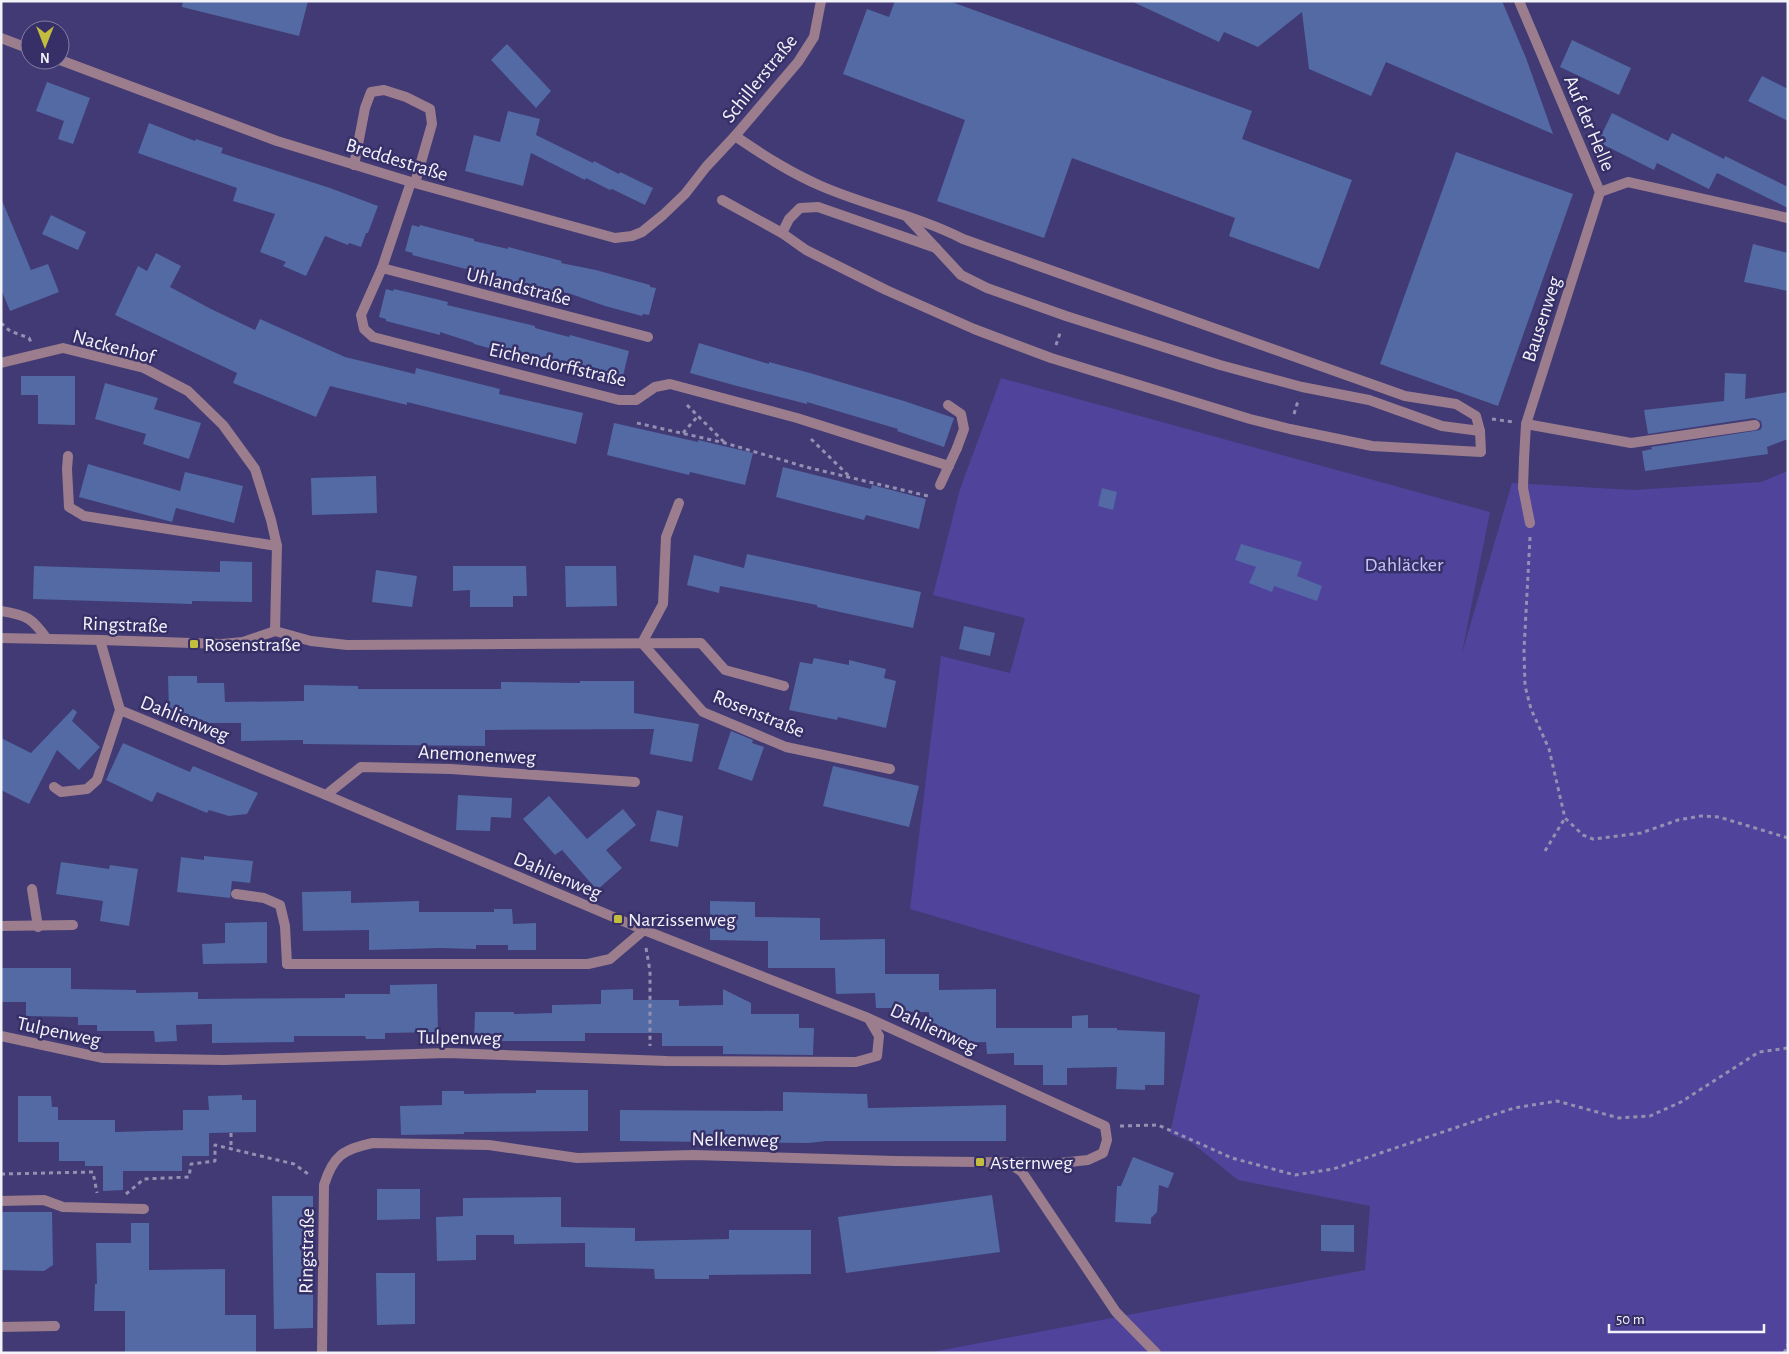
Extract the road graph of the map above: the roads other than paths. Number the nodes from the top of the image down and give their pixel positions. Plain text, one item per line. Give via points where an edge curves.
1 (821, 1) edge
2 (1519, 1) edge
3 (1, 38) edge
4 (20, 45) edge
5 (70, 64) edge
6 (735, 136) junction
7 (354, 165) junction
8 (706, 167) joint
9 (413, 183) junction
10 (1600, 192) junction
11 (722, 200) dead end
12 (905, 215) junction
13 (1788, 218) edge
14 (782, 233) junction
15 (936, 248) junction
16 (382, 268) junction
17 (648, 337) dead end
18 (1, 363) edge
19 (948, 405) dead end
20 (1526, 424) junction
21 (1755, 425) dead end
22 (1480, 431) junction
23 (68, 456) dead end
24 (949, 466) junction
25 (940, 485) dead end
26 (679, 503) dead end
27 (1530, 523) road end
28 (277, 546) junction
29 (1, 612) edge
30 (275, 631) junction
31 (1, 638) edge
32 (48, 639) junction
33 (100, 640) junction
34 (642, 643) junction
35 (784, 686) dead end
36 (120, 710) junction
37 (890, 769) dead end
38 (635, 782) dead end
39 (54, 786) dead end
40 (326, 795) junction
41 (32, 889) dead end
42 (236, 894) dead end
43 (73, 925) dead end
44 (1, 926) edge
45 (38, 927) junction
46 (644, 930) junction
47 (868, 1018) junction
48 (1, 1036) edge
49 (1105, 1126) joint
50 (340, 1155) joint
51 (1008, 1163) junction
52 (1, 1201) edge
53 (144, 1208) dead end
54 (55, 1326) dead end
55 (1, 1327) edge
56 (322, 1353) edge
57 (1156, 1353) edge

1 - 6 street, Schillerstraße via 814,37 798,62
2 - 10 street, Auf der Helle
3 - 4 street
5 - 7 street, Breddestraße via 277,141
6 - 8 street, Schillerstraße
6 - 12 street via 782,168 814,183
7 - 9 street, Breddestraße
7 - 9 street, Eichendorffstraße via 371,92 384,90 406,96 430,109 432,124
8 - 9 street, Breddestraße via 663,215 642,232 623,238
9 - 16 street, Eichendorffstraße
10 - 13 street, Auf der Helle via 1628,182
10 - 20 street, Bausenweg
11 - 14 street
12 - 15 street
12 - 22 street via 972,242 1405,396 1456,404 1476,416
14 - 15 street via 800,208 818,207
14 - 22 street via 806,250 886,290 974,329 1051,358 1250,420 1372,446 1481,452
15 - 22 street via 961,274 988,288 1066,316 1220,365 1302,387 1370,400 1442,426
16 - 17 street, Uhlandstraße
16 - 24 street, Eichendorffstraße via 361,314 364,329 373,337 619,400 636,400 655,387 670,384 797,418
18 - 28 street, Nackenhof via 63,348 144,368 188,391 223,425 255,469
19 - 24 street via 961,414 964,429
20 - 21 street via 1631,443
20 - 27 street, Bausenweg via 1523,488
23 - 28 street via 69,507 84,516
24 - 25 street
26 - 34 street via 666,538 663,604
28 - 30 street, Nackenhof
29 - 32 street via 21,614 36,624
30 - 33 street, Ringstraße via 243,642 222,644
30 - 34 street, Rosenstraße via 347,646
31 - 32 street, Ringstraße
32 - 33 street, Ringstraße
33 - 36 street, Dahlienweg
34 - 35 street, Rosenstraße via 701,643 725,670
34 - 37 street, Rosenstraße via 703,712 786,747
36 - 39 street via 97,780 86,789 61,792
36 - 40 street, Dahlienweg
38 - 40 street, Anemonenweg via 361,766
40 - 46 street, Dahlienweg
41 - 45 street
42 - 46 street via 264,898 280,905 288,964 588,964 610,959
43 - 45 street
44 - 45 street
46 - 47 street, Dahlienweg
47 - 48 street, Tulpenweg via 879,1036 877,1056 856,1062 650,1060 447,1053 224,1060 103,1058
47 - 49 street, Dahlienweg
49 - 51 street, Nelkenweg via 1108,1140 1103,1153 1088,1160
50 - 51 street, Nelkenweg via 356,1147 383,1143 489,1145 578,1158 693,1155
50 - 56 street, Ringstraße via 329,1168 324,1185
51 - 57 street via 1022,1172 1116,1312
52 - 53 street via 44,1200 63,1207
54 - 55 street

